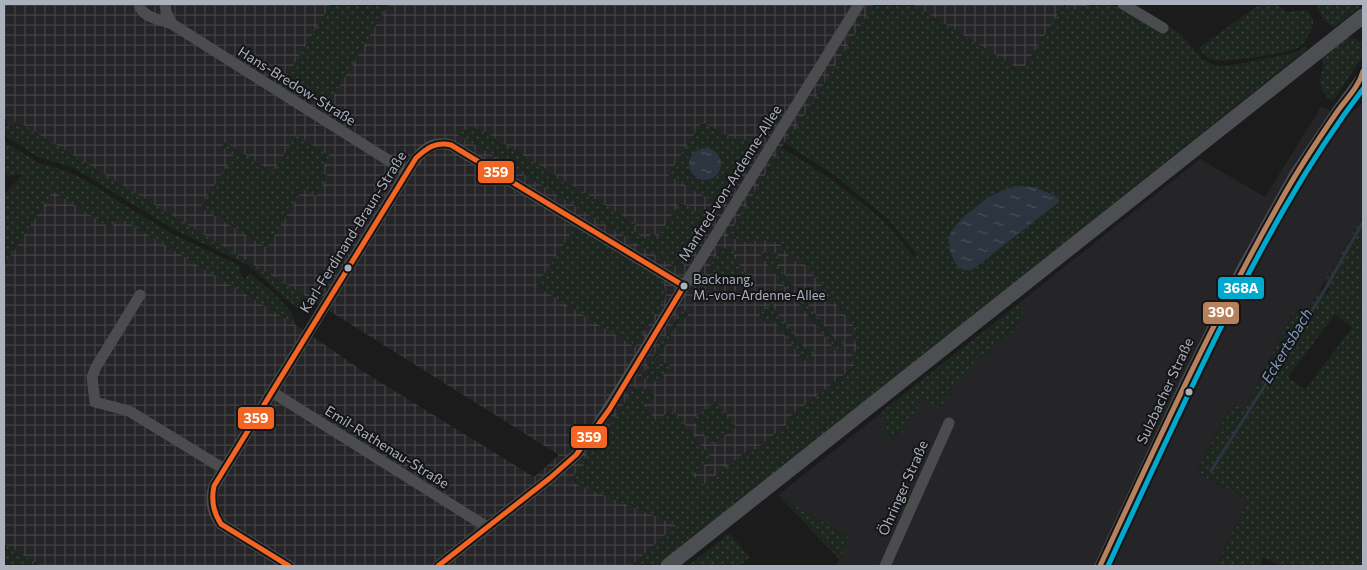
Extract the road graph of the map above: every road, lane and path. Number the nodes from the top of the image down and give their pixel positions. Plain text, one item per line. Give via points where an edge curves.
1 (139, 4) edge
2 (165, 4) edge
3 (859, 4) edge
4 (1123, 4) edge
5 (1363, 19) edge
6 (172, 24) junction
7 (1163, 28) dead end
8 (1362, 76) edge
9 (407, 172) junction
10 (684, 286) junction
11 (140, 295) dead end
12 (272, 392) junction
13 (949, 423) dead end
14 (224, 469) junction
15 (487, 527) junction
16 (289, 566) edge
17 (438, 566) edge
18 (668, 566) edge
19 (885, 566) edge
20 (1100, 566) edge

1 - 6 street, Hans-Bredow-Straße via 146,15
2 - 6 street
3 - 10 street, Manfred-von-Ardenne-Allee
4 - 7 street
5 - 18 main road
6 - 9 street, Hans-Bredow-Straße
8 - 20 street, Sulzbacher Straße via 1295,174 1243,267
9 - 10 street, Karl-Ferdinand-Braun-Straße via 426,147 436,143 451,145
9 - 12 street, Karl-Ferdinand-Braun-Straße
10 - 15 street, Manfred-von-Ardenne-Allee via 609,410 576,455
11 - 14 street via 96,366 92,377 96,402 130,411
12 - 14 street, Karl-Ferdinand-Braun-Straße
12 - 15 street, Emil-Rathenau-Straße
13 - 19 street, Öhringer Straße
14 - 16 street, Karl-Ferdinand-Braun-Straße via 212,493 217,519
15 - 17 street, Manfred-von-Ardenne-Allee

